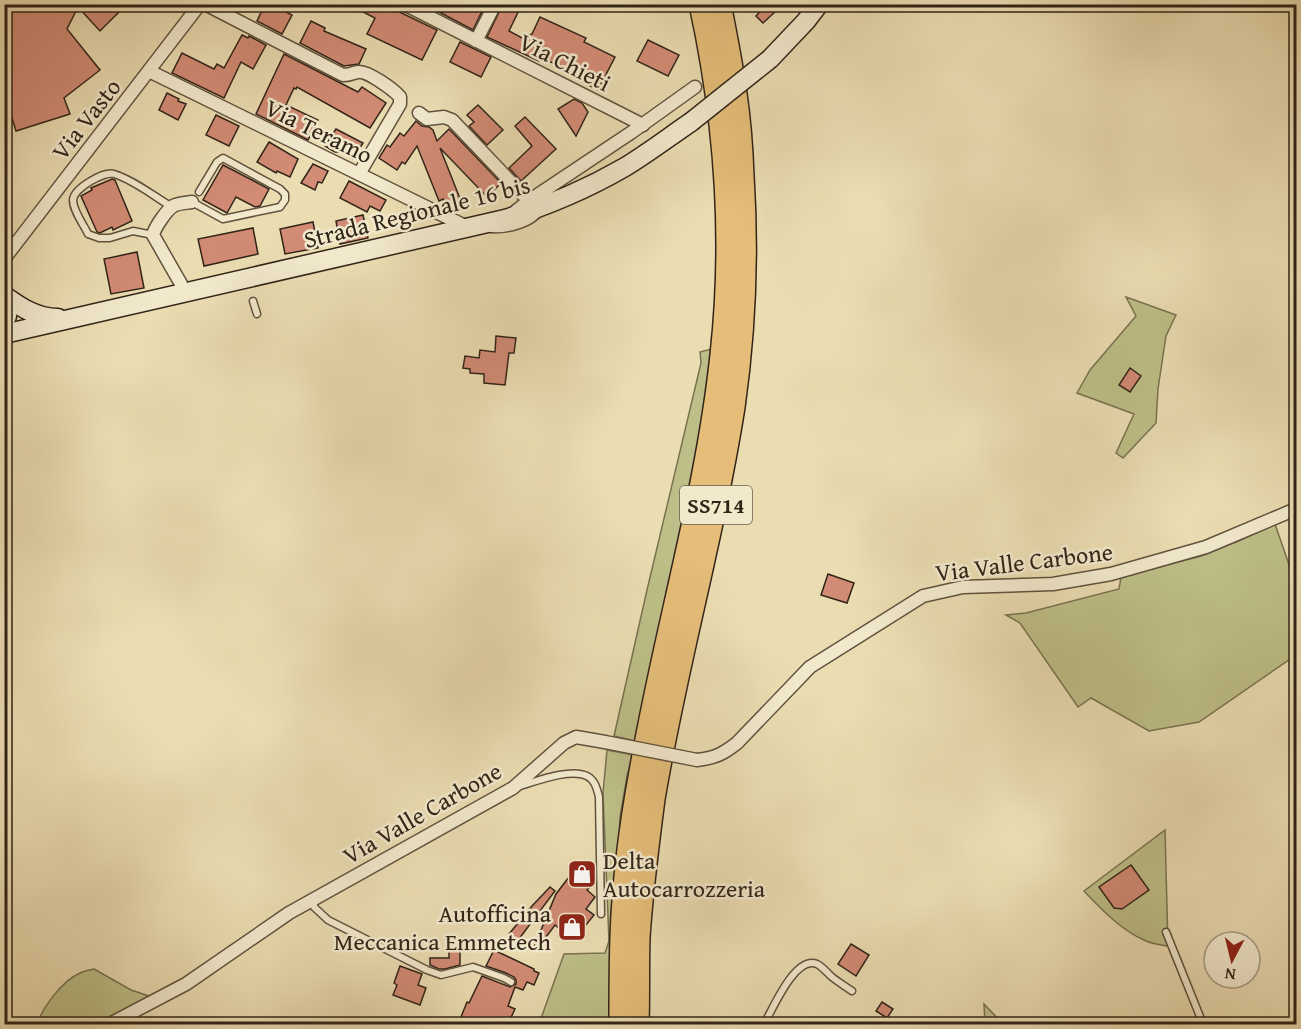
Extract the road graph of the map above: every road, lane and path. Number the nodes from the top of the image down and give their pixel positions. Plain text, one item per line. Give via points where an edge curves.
1 (200, 4) edge
2 (205, 4) edge
3 (404, 4) edge
4 (495, 4) edge
5 (700, 4) edge
6 (720, 4) edge
7 (819, 4) edge
8 (476, 40) junction
9 (149, 71) junction
10 (695, 87) dead end
11 (419, 113) dead end
12 (643, 125) junction
13 (359, 174) junction
14 (196, 197) junction
15 (529, 201) junction
16 (548, 204) junction
17 (172, 207) junction
18 (505, 219) junction
19 (471, 228) junction
20 (153, 235) junction
21 (4, 260) edge
22 (183, 293) junction
23 (5, 296) edge
24 (253, 301) dead end
25 (257, 314) dead end
26 (72, 318) junction
27 (4, 322) edge
28 (4, 334) edge
29 (1296, 509) edge
30 (513, 788) junction
31 (314, 899) junction
32 (602, 914) dead end
33 (1166, 932) dead end
34 (511, 982) dead end
35 (852, 991) dead end
36 (630, 1002) junction
37 (110, 1024) edge
38 (620, 1024) edge
39 (638, 1024) edge
40 (764, 1024) edge
41 (1203, 1024) edge

1 - 9 street, Via Vasto
2 - 13 street via 343,75 366,72 400,96 400,104
3 - 8 street, Via Chieti
4 - 8 street
5 - 36 highway, SS714 via 724,158 724,331 706,458 637,787 621,935
6 - 36 highway, SS714 via 742,152 746,240 743,327 722,474 656,788 640,918 638,972
7 - 16 main road, Strada Regionale 16 bis, bridge via 770,58 692,123 625,167
8 - 12 street, Via Chieti
9 - 13 street, Via Teramo
9 - 21 street, Via Vasto
10 - 12 street
11 - 15 street via 427,119 452,120
12 - 15 street
13 - 19 street, Via Teramo
14 - 14 lane via 223,219 280,207 285,200 280,189 224,158
14 - 17 street
15 - 18 street
16 - 18 main road, Strada Regionale 16 bis
16 - 19 lane via 521,224 501,230
17 - 20 street
17 - 20 lane via 117,174 109,173 89,182 75,194 74,207 88,234 99,238 133,231
18 - 19 main road, Strada Regionale 16 bis
19 - 22 main road, Strada Regionale 16 bis
20 - 22 street
22 - 26 main road, Strada Regionale 16 bis
23 - 26 main road, Strada Regionale 16 bis via 41,316
23 - 27 main road via 8,315
24 - 25 lane
26 - 28 main road, Strada Regionale 16 bis
29 - 30 street, Via Valle Carbone, bridge via 1206,547 1111,574 1053,584 963,587 923,596 810,667 725,753 697,760 576,737
30 - 31 street, Via Valle Carbone
30 - 32 lane via 573,773 588,777 596,785
31 - 34 lane via 314,907 327,920 427,970 441,975 473,967
31 - 37 street, Via Valle Carbone via 186,984
33 - 41 lane
35 - 40 lane via 811,962 791,977
36 - 38 highway, SS714
36 - 39 highway, SS714

